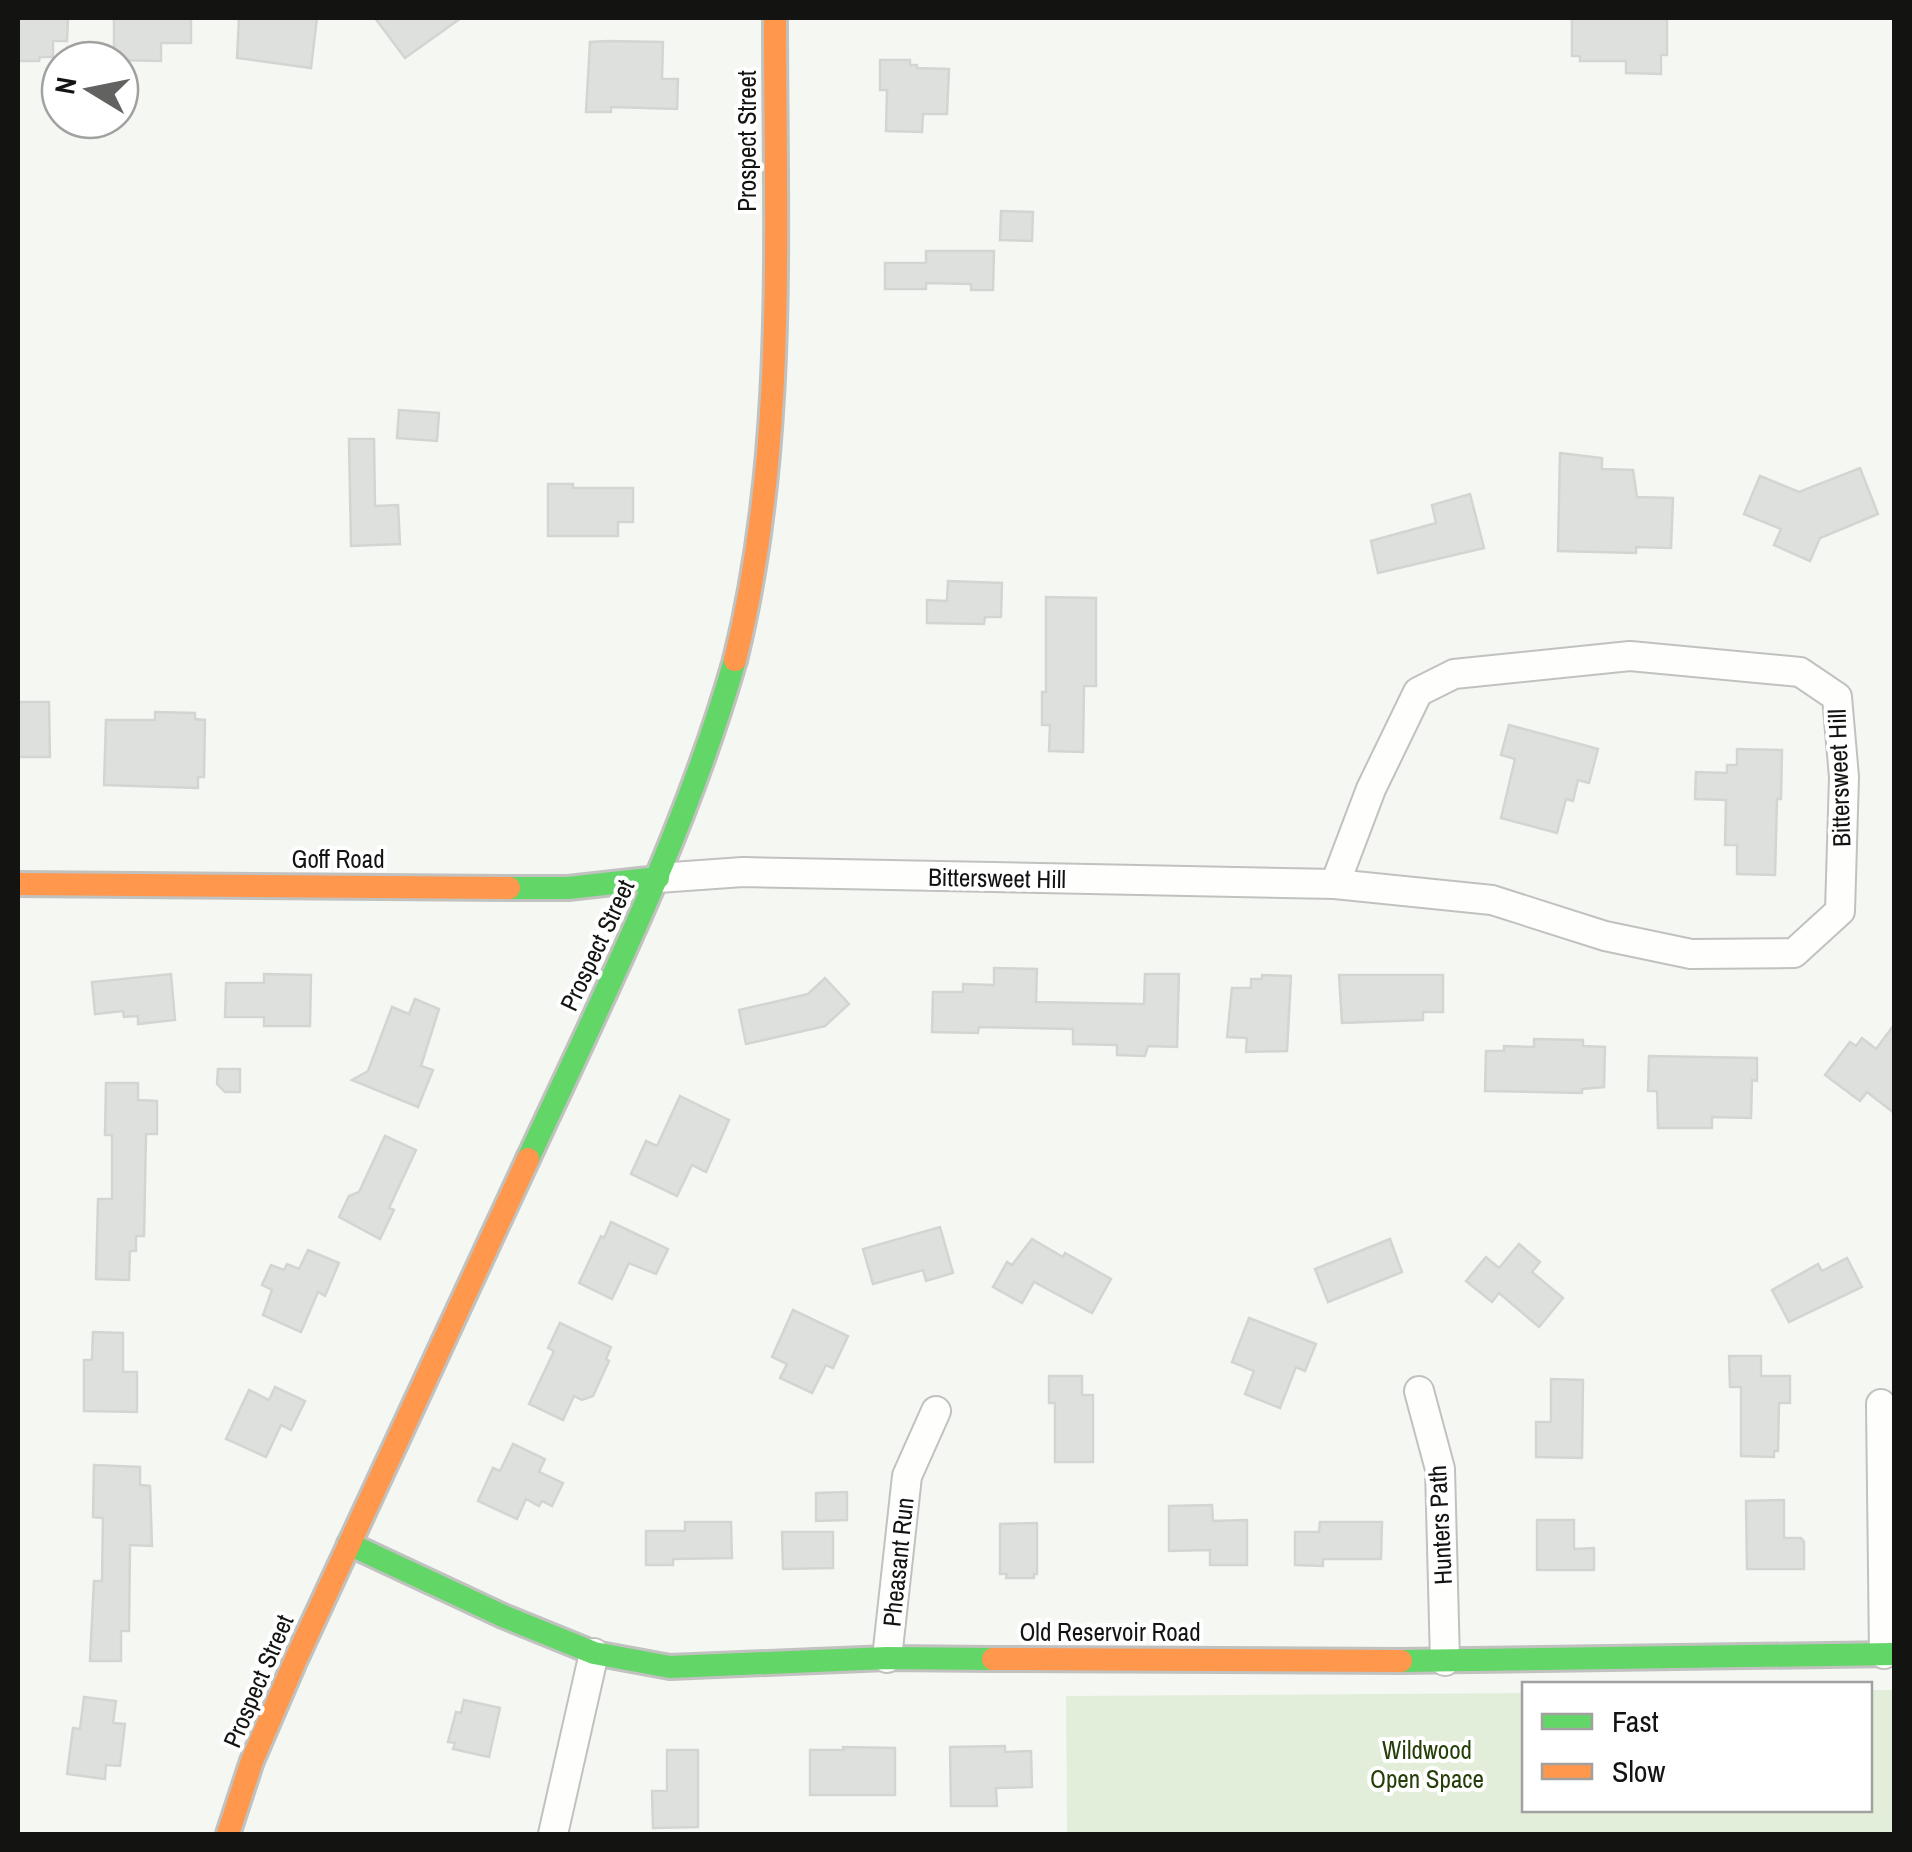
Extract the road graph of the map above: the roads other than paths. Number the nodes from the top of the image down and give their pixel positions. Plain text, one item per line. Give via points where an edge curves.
1 (775, 18) edge
2 (658, 878) junction
3 (18, 884) edge
4 (1335, 884) junction
5 (1419, 1390) dead end
6 (1882, 1404) dead end
7 (936, 1412) dead end
8 (349, 1544) junction
9 (594, 1653) junction
10 (1889, 1654) edge
11 (887, 1658) junction
12 (1445, 1662) junction
13 (228, 1834) edge
14 (553, 1834) edge

1 - 2 street, Prospect Street via 774,352 763,524 728,688
2 - 3 street, Goff Road via 568,888
2 - 4 street, Bittersweet Hill via 743,872
2 - 8 street, Prospect Street
4 - 4 street, Bittersweet Hill via 1492,900 1605,936 1691,954 1794,953 1840,911 1844,778 1837,698 1800,672 1630,656 1454,674 1418,692
5 - 12 street, Hunters Path via 1440,1469
6 - 10 street
7 - 11 street, Pheasant Run via 907,1476
8 - 9 street, Old Reservoir Road
8 - 13 street, Prospect Street via 266,1729
9 - 11 street, Old Reservoir Road via 670,1667
9 - 14 street
10 - 12 street, Old Reservoir Road
11 - 12 street, Old Reservoir Road

